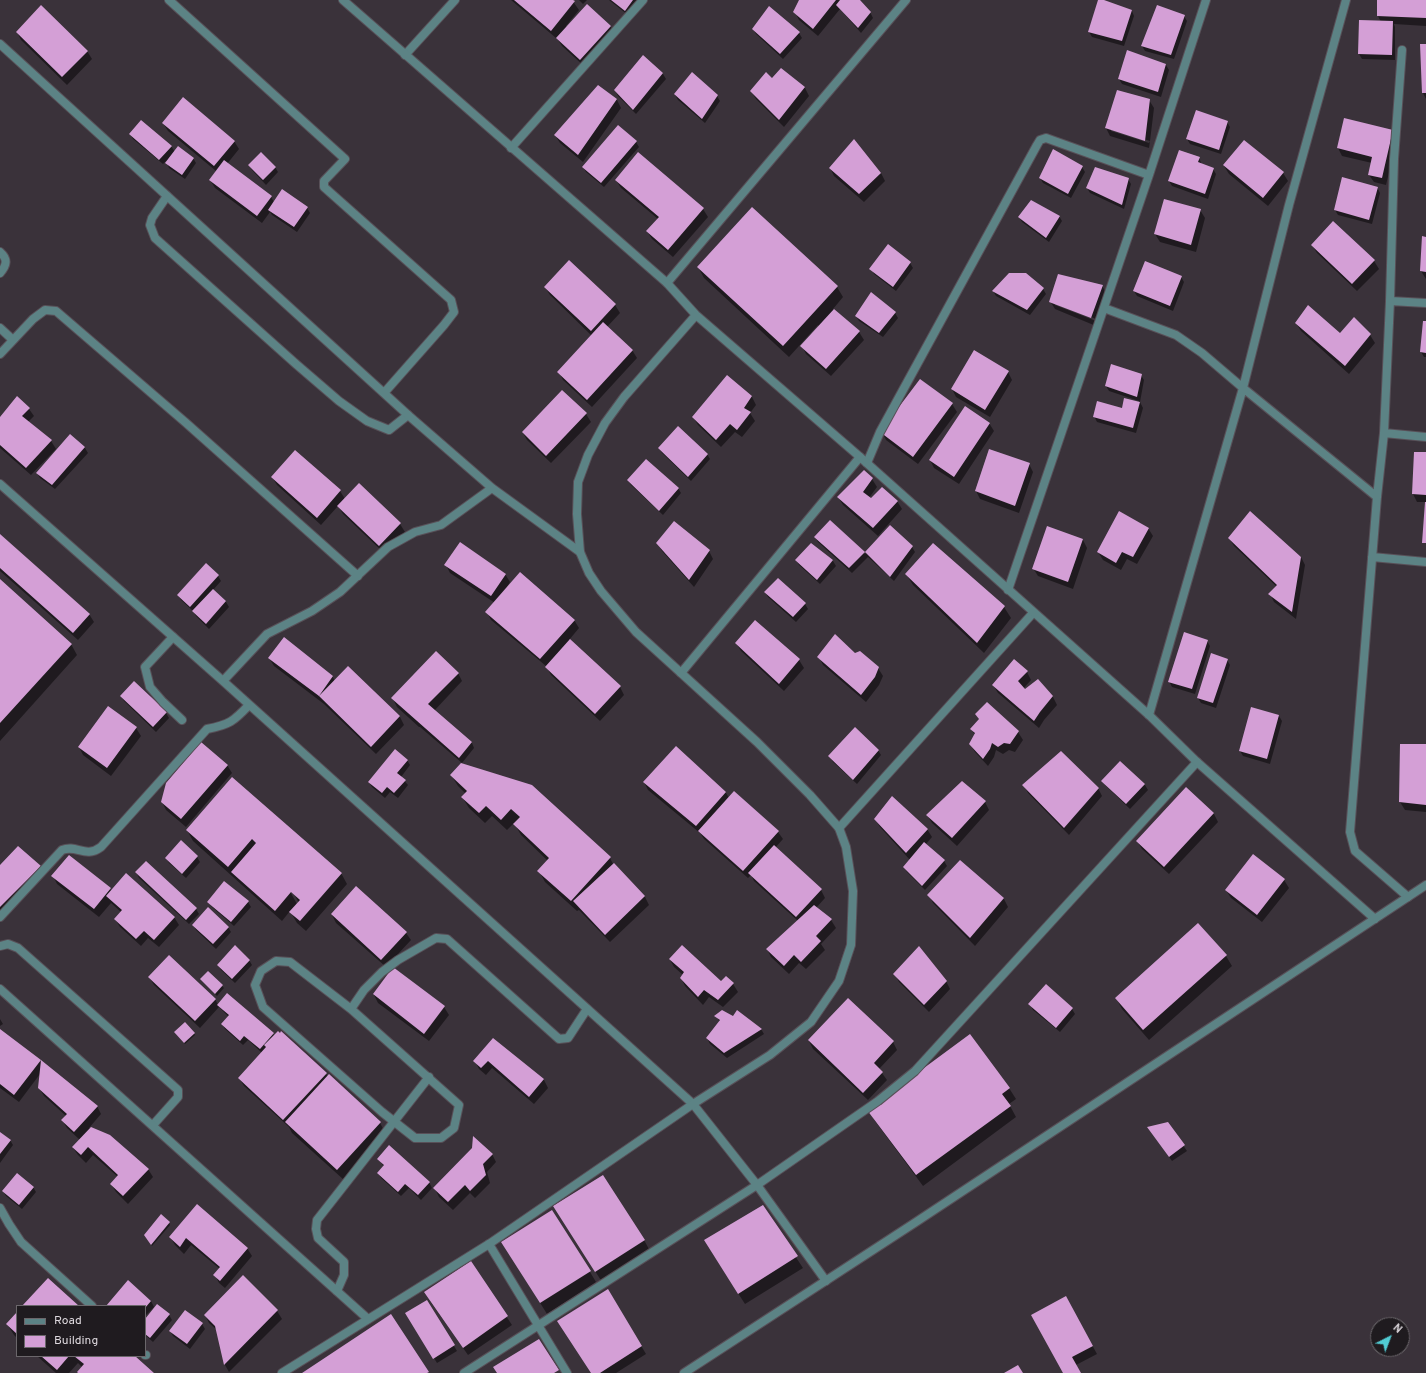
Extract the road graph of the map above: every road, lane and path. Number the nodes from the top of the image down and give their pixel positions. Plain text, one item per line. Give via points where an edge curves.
1 (170, 0) edge
2 (343, 0) edge
3 (455, 0) edge
4 (643, 0) edge
5 (906, 0) edge
6 (1206, 0) edge
7 (1346, 0) edge
8 (0, 44) edge
9 (1402, 50) dead end
10 (405, 55) junction
11 (511, 148) junction
12 (1149, 175) junction
13 (167, 196) junction
14 (0, 252) edge
15 (0, 272) edge
16 (667, 283) junction
17 (1390, 301) junction
18 (1426, 303) edge
19 (1104, 308) junction
20 (696, 315) junction
21 (0, 328) edge
22 (13, 340) junction
23 (0, 354) edge
24 (1243, 388) junction
25 (384, 393) junction
26 (408, 415) junction
27 (1384, 433) junction
28 (1426, 437) edge
29 (860, 457) junction
30 (867, 463) junction
31 (0, 484) edge
32 (492, 488) junction
33 (1377, 497) junction
34 (580, 552) junction
35 (1372, 557) junction
36 (1426, 562) edge
37 (358, 576) junction
38 (1008, 590) junction
39 (1033, 613) junction
40 (173, 637) junction
41 (681, 673) junction
42 (223, 681) junction
43 (249, 705) junction
44 (1149, 715) junction
45 (182, 720) dead end
46 (1197, 762) junction
47 (839, 828) junction
48 (1426, 885) edge
49 (1408, 897) junction
50 (0, 917) edge
51 (1374, 919) junction
52 (0, 946) edge
53 (0, 989) edge
54 (351, 1009) junction
55 (587, 1009) junction
56 (429, 1077) junction
57 (693, 1104) junction
58 (393, 1121) junction
59 (152, 1125) junction
60 (757, 1185) junction
61 (0, 1208) edge
62 (488, 1244) junction
63 (826, 1281) junction
64 (337, 1291) junction
65 (91, 1305) edge
66 (368, 1319) junction
67 (538, 1326) junction
68 (282, 1373) edge
69 (464, 1373) edge
70 (567, 1373) edge
71 (684, 1373) edge

1 - 25 street via 345,159 324,181 324,187 451,300 454,312 444,326
2 - 10 street
3 - 10 street
4 - 11 street
5 - 16 street
6 - 12 street
7 - 24 street via 1289,205
8 - 13 street
9 - 17 street via 1394,159
10 - 11 street
11 - 16 street
12 - 19 street
12 - 30 street via 1046,138 1040,140 880,432
13 - 25 street
13 - 26 street via 152,218 150,225 155,238 296,364 367,421 389,430
14 - 15 street via 6,262
16 - 20 street
17 - 18 street
17 - 27 street
19 - 24 street via 1176,335 1202,353
19 - 38 street
20 - 29 street
20 - 34 street via 624,397 588,455 578,482
21 - 22 street
22 - 23 street
22 - 37 street via 45,310 56,311
24 - 33 street
24 - 44 street
25 - 26 street
26 - 32 street
27 - 28 street
27 - 33 street
29 - 30 street
29 - 41 street
30 - 38 street
31 - 40 street
32 - 34 street
32 - 37 street via 441,524 415,532 388,547
33 - 35 street
34 - 41 street via 589,573 619,613
35 - 36 street
35 - 49 street via 1350,832 1355,851
37 - 42 street via 312,611 267,634
38 - 39 street
39 - 44 street
39 - 47 street
40 - 42 street
40 - 45 street via 145,667 150,687
41 - 47 street via 757,742
42 - 43 street
43 - 50 street via 236,719 224,726 207,729 101,847 91,852 72,848 62,850
43 - 55 street
44 - 46 street
46 - 51 street
46 - 60 street via 914,1071 878,1101
47 - 57 street via 846,847 853,891 851,945 839,980 811,1022 770,1054
48 - 49 street
49 - 51 street
51 - 63 street
52 - 59 street via 8,944 18,948 178,1090 178,1098
53 - 59 street
54 - 55 street via 364,990 382,972 436,938 447,939 559,1039 568,1038
54 - 56 street
54 - 58 street via 290,962 276,961 261,971 255,985 263,1007
55 - 57 street
56 - 58 street
56 - 58 street via 459,1105 454,1128 441,1138 414,1138
57 - 60 street
57 - 62 street
58 - 64 street via 317,1220 318,1238 344,1262 344,1274
59 - 64 street
60 - 63 street
60 - 67 street
61 - 65 street via 21,1242
62 - 66 street
62 - 67 street
63 - 71 street
64 - 66 street
66 - 68 street
67 - 69 street
67 - 70 street

